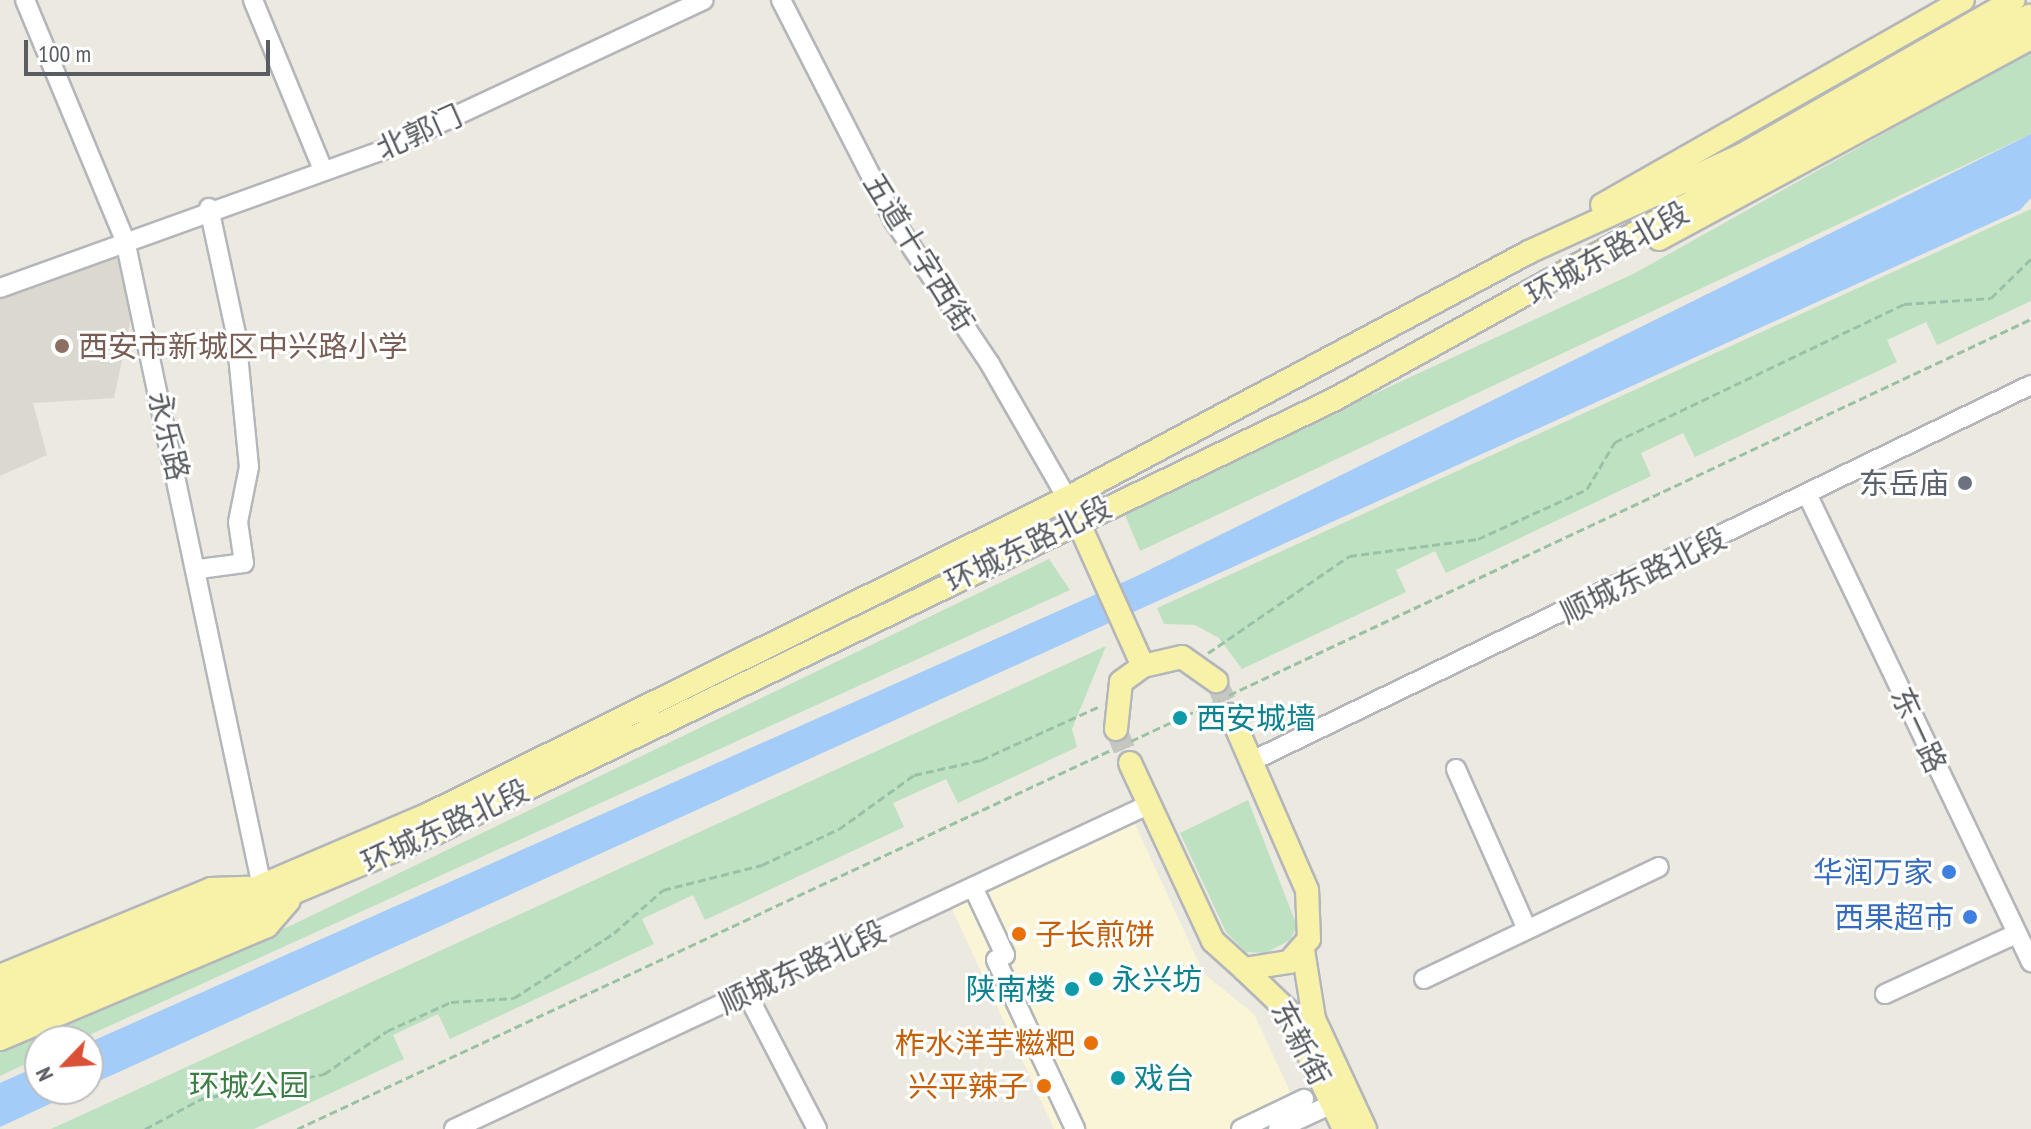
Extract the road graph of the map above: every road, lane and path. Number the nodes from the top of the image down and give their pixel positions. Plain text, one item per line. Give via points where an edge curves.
1 (25, 0) edge
2 (253, 0) edge
3 (704, 0) edge
4 (781, 0) edge
5 (1963, 0) edge
6 (2025, 18) edge
7 (323, 170) junction
8 (209, 208) junction
9 (125, 240) junction
10 (1529, 252) junction
11 (2031, 259) edge
12 (0, 288) edge
13 (2031, 319) edge
14 (2031, 385) edge
15 (1808, 496) junction
16 (1067, 498) junction
17 (1077, 520) junction
18 (199, 569) junction
19 (1195, 662) junction
20 (1143, 666) junction
21 (1216, 681) tunnel mouth
22 (1115, 699) junction
23 (1231, 715) tunnel mouth
24 (1116, 729) tunnel mouth
25 (1252, 761) junction
26 (1130, 763) tunnel mouth
27 (1456, 769) dead end
28 (1150, 804) junction
29 (1659, 867) dead end
30 (262, 887) junction
31 (973, 887) junction
32 (294, 895) junction
33 (1527, 929) junction
34 (2016, 934) junction
35 (1303, 950) junction
36 (2031, 962) edge
37 (1244, 969) junction
38 (0, 976) edge
39 (1424, 979) dead end
40 (746, 992) junction
41 (1885, 994) dead end
42 (0, 997) edge
43 (0, 1016) edge
44 (0, 1039) edge
45 (1304, 1099) dead end
46 (1332, 1104) junction
47 (145, 1129) edge
48 (297, 1129) edge
49 (454, 1129) edge
50 (817, 1129) edge
51 (1075, 1129) edge
52 (1241, 1129) edge
53 (1278, 1129) edge
54 (1344, 1129) edge
55 (1365, 1129) edge

1 - 9 street, 永乐路
2 - 7 street
3 - 7 street, 北郭门 via 380,151
4 - 16 street, 五道十字西街 via 894,221
5 - 10 main road
6 - 10 main road, 环城东路北段
6 - 17 main road, 环城东路北段 via 1728,207 1547,287 1335,399
7 - 8 street, 北郭门
8 - 9 street, 北郭门
8 - 18 street via 236,334 249,467 238,522 244,563
9 - 12 street, 北郭门
9 - 18 street, 永乐路
10 - 16 main road, 环城东路北段
11 - 19 path via 1991,298 1904,304 1615,442 1587,489 1478,539 1349,556
13 - 48 path
14 - 15 street, 顺城东路北段
15 - 25 street, 顺城东路北段
15 - 34 street, 东一路
16 - 17 main road
16 - 30 main road, 环城东路北段 via 429,814
17 - 20 main road
17 - 32 main road, 环城东路北段
18 - 30 street, 永乐路
19 - 20 main road via 1166,658
19 - 21 main road
20 - 22 main road via 1121,682
22 - 24 main road
22 - 47 path via 981,760 914,775 839,829 762,865 663,890 614,933 514,998 451,1002 387,1031 324,1074 201,1099
23 - 25 main road, 东新街
25 - 35 main road, 东新街 via 1307,890
26 - 28 main road, 东新街
27 - 33 street
28 - 31 street, 顺城东路北段
28 - 37 main road, 东新街 via 1213,941
29 - 33 street
30 - 38 main road via 211,889
30 - 42 main road, 环城东路北段
31 - 40 street, 顺城东路北段
31 - 51 street via 1005,955 996,960
32 - 43 main road, 环城东路北段
32 - 44 main road via 267,926
33 - 39 street
34 - 36 street, 东一路
34 - 41 street
35 - 37 main road via 1271,968
35 - 55 main road, 东新街 via 1314,1019
37 - 46 main road, 东新街 via 1288,1011
40 - 49 street, 顺城东路北段
40 - 50 street
45 - 52 street
46 - 53 street
46 - 54 main road, 东新街

